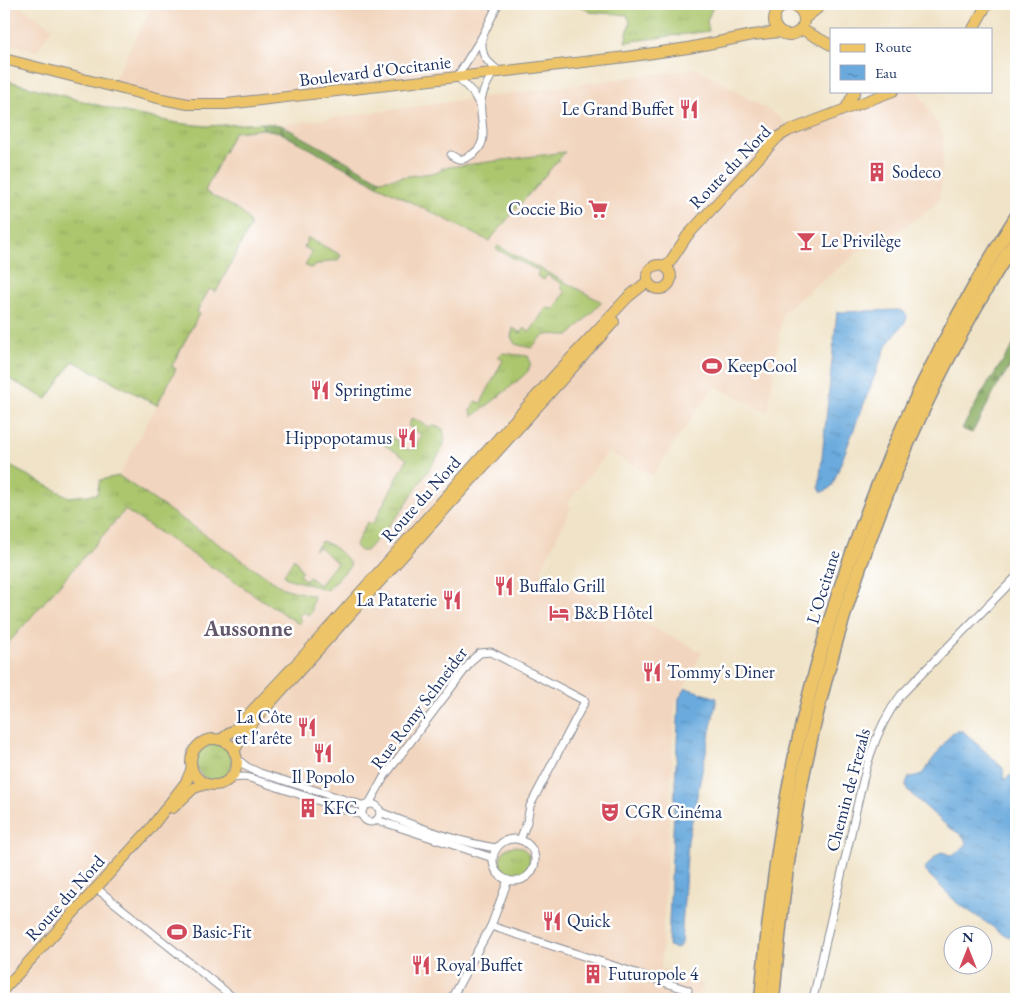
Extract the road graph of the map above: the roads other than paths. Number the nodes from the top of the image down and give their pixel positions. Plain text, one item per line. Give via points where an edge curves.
1 (498, 4) edge
2 (817, 4) edge
3 (823, 4) edge
4 (987, 4) edge
5 (798, 8) junction
6 (773, 21) junction
7 (802, 24) junction
8 (973, 28) edge
9 (779, 32) junction
10 (753, 35) junction
11 (482, 37) junction
12 (830, 44) edge
13 (4, 59) edge
14 (496, 73) junction
15 (458, 77) junction
16 (854, 92) edge
17 (890, 92) edge
18 (480, 104) junction
19 (846, 108) junction
20 (451, 155) dead end
21 (1016, 212) edge
22 (1016, 218) edge
23 (1010, 238) edge
24 (666, 268) junction
25 (650, 284) junction
26 (1016, 577) edge
27 (220, 740) junction
28 (235, 755) junction
29 (192, 768) junction
30 (230, 778) junction
31 (206, 784) junction
32 (381, 784) junction
33 (367, 805) junction
34 (379, 809) junction
35 (362, 815) junction
36 (377, 820) junction
37 (150, 828) junction
38 (520, 840) junction
39 (497, 848) junction
40 (493, 858) junction
41 (508, 880) junction
42 (96, 888) junction
43 (490, 926) junction
44 (4, 989) edge
45 (235, 999) edge
46 (451, 999) edge
47 (684, 999) edge
48 (761, 999) edge
49 (773, 999) edge
50 (813, 999) edge

1 - 11 street
2 - 5 main road, Boulevard d'Occitanie
3 - 7 main road
4 - 8 main road
5 - 6 main road, Boulevard d'Occitanie via 789,5 780,8
5 - 7 main road via 802,12
6 - 9 main road
6 - 10 main road, Boulevard d'Occitanie
7 - 9 main road, Boulevard d'Occitanie via 790,36
7 - 12 main road
9 - 10 main road, Boulevard d'Occitanie
10 - 14 main road, Boulevard d'Occitanie via 688,48
11 - 14 street via 483,56
11 - 15 street
13 - 15 main road, Boulevard d'Occitanie via 188,104 262,101
14 - 15 main road, Boulevard d'Occitanie
14 - 18 street via 482,92
15 - 18 street
16 - 19 main road
17 - 19 main road, Route du Nord
18 - 20 street via 484,131 480,147 464,159
19 - 24 main road, Route du Nord via 788,131 772,142 687,236
21 - 23 highway
22 - 23 highway, L'Occitane
23 - 48 highway, L'Occitane via 969,296 913,404 840,586 810,692 786,798
23 - 49 highway, L'Occitane via 917,424 850,594 823,689 797,808
24 - 25 main road via 652,267 648,273
24 - 25 main road via 670,277 666,286 659,289
25 - 27 main road, Route du Nord via 628,297 307,652 234,730
25 - 28 main road, Route du Nord via 245,731
26 - 50 street, Chemin de Frezals via 888,712 867,768
27 - 28 main road
27 - 29 main road via 205,741 196,749 192,755
28 - 30 main road via 236,769
28 - 33 street via 247,767 260,773
29 - 31 main road via 197,778
29 - 37 main road, Route du Nord via 186,782
30 - 31 main road via 222,784
30 - 35 street via 250,778
31 - 37 main road, Route du Nord via 190,791
32 - 33 street
32 - 34 street
32 - 38 street, Rue Romy Schneider via 476,655 491,652 585,701 530,806
33 - 34 street
33 - 35 street
34 - 36 street
34 - 39 street via 432,831
35 - 36 street via 367,821
36 - 40 street
37 - 42 main road, Route du Nord
38 - 39 street via 507,841
38 - 41 street via 532,849 534,864 524,878
39 - 40 street
40 - 41 street via 498,874
41 - 43 street
42 - 44 main road, Route du Nord
42 - 45 street
43 - 46 street
43 - 47 street via 688,990

